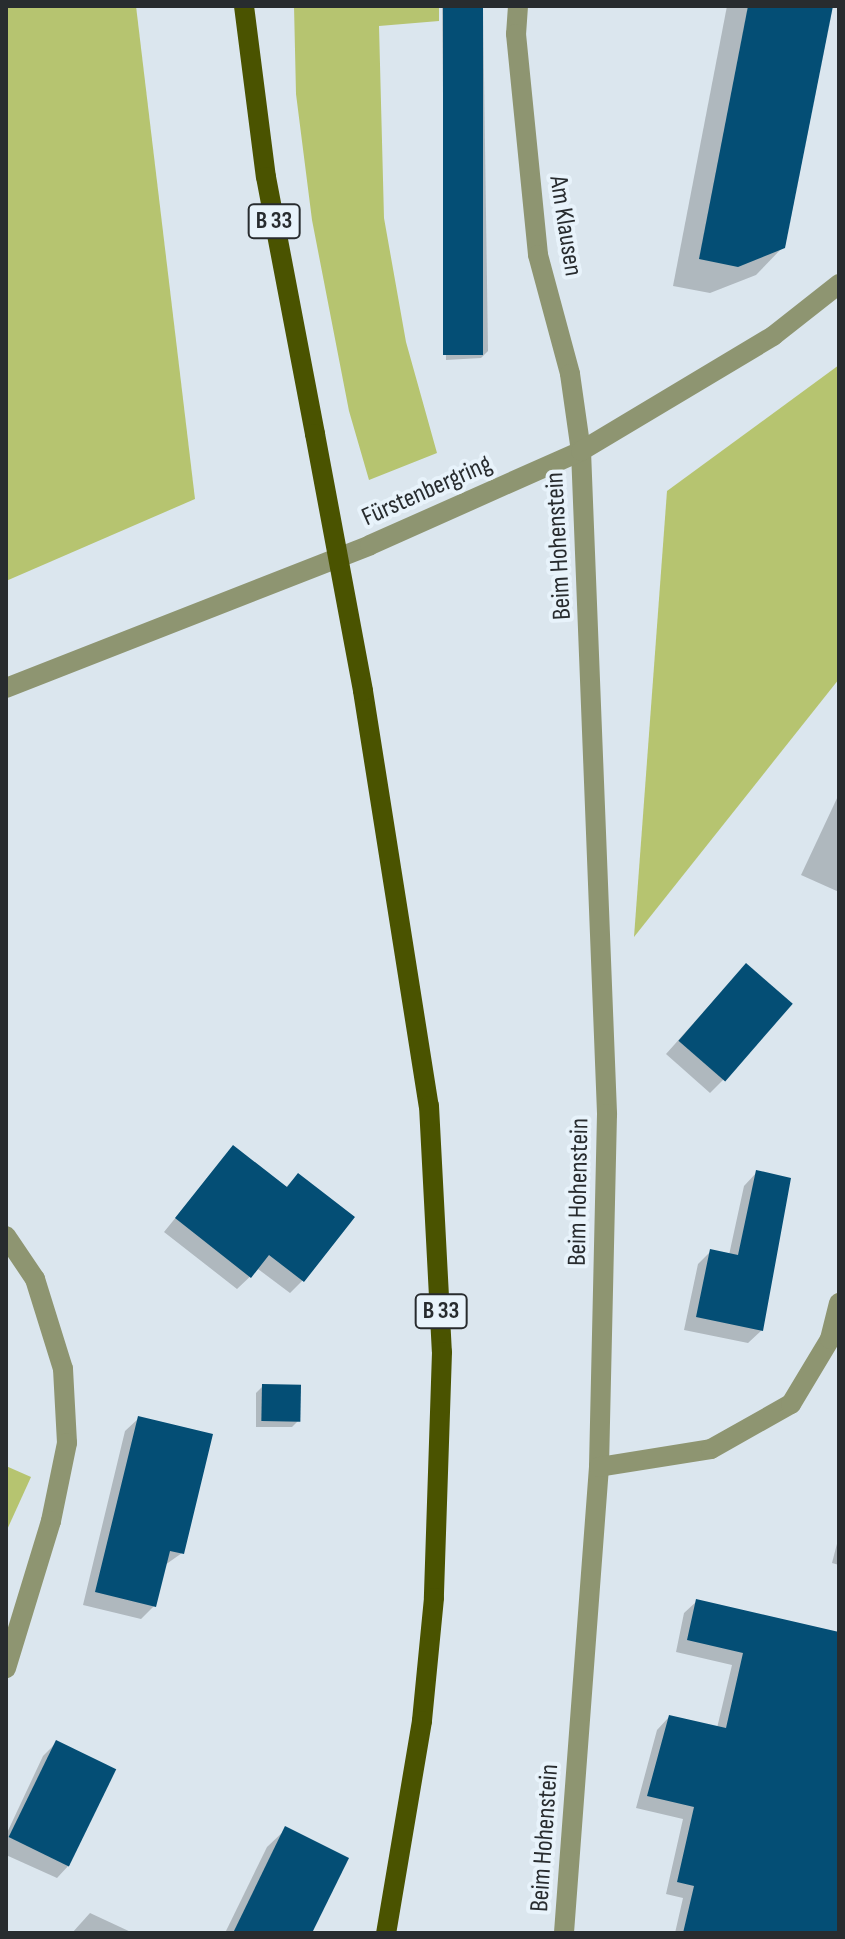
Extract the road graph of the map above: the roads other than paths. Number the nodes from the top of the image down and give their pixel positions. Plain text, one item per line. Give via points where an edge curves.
1 (244, 6) edge
2 (518, 6) edge
3 (839, 284) edge
4 (581, 451) junction
5 (6, 688) edge
6 (6, 1236) edge
7 (839, 1303) edge
8 (599, 1467) junction
9 (6, 1668) edge
10 (386, 1933) edge
11 (564, 1933) edge

1 - 10 main road, B 33, bridge via 266,177 363,691 429,1106 442,1352 434,1598 422,1721
2 - 4 street, Am Klausen via 516,34 538,255 570,374
3 - 4 street, Fürstenbergring via 773,336
4 - 5 street, Fürstenbergring via 370,545
4 - 8 street, Beim Hohenstein via 607,1114
6 - 9 street via 35,1279 63,1369 67,1443 51,1521
7 - 8 street via 830,1339 791,1404 711,1449
8 - 11 street, Beim Hohenstein

